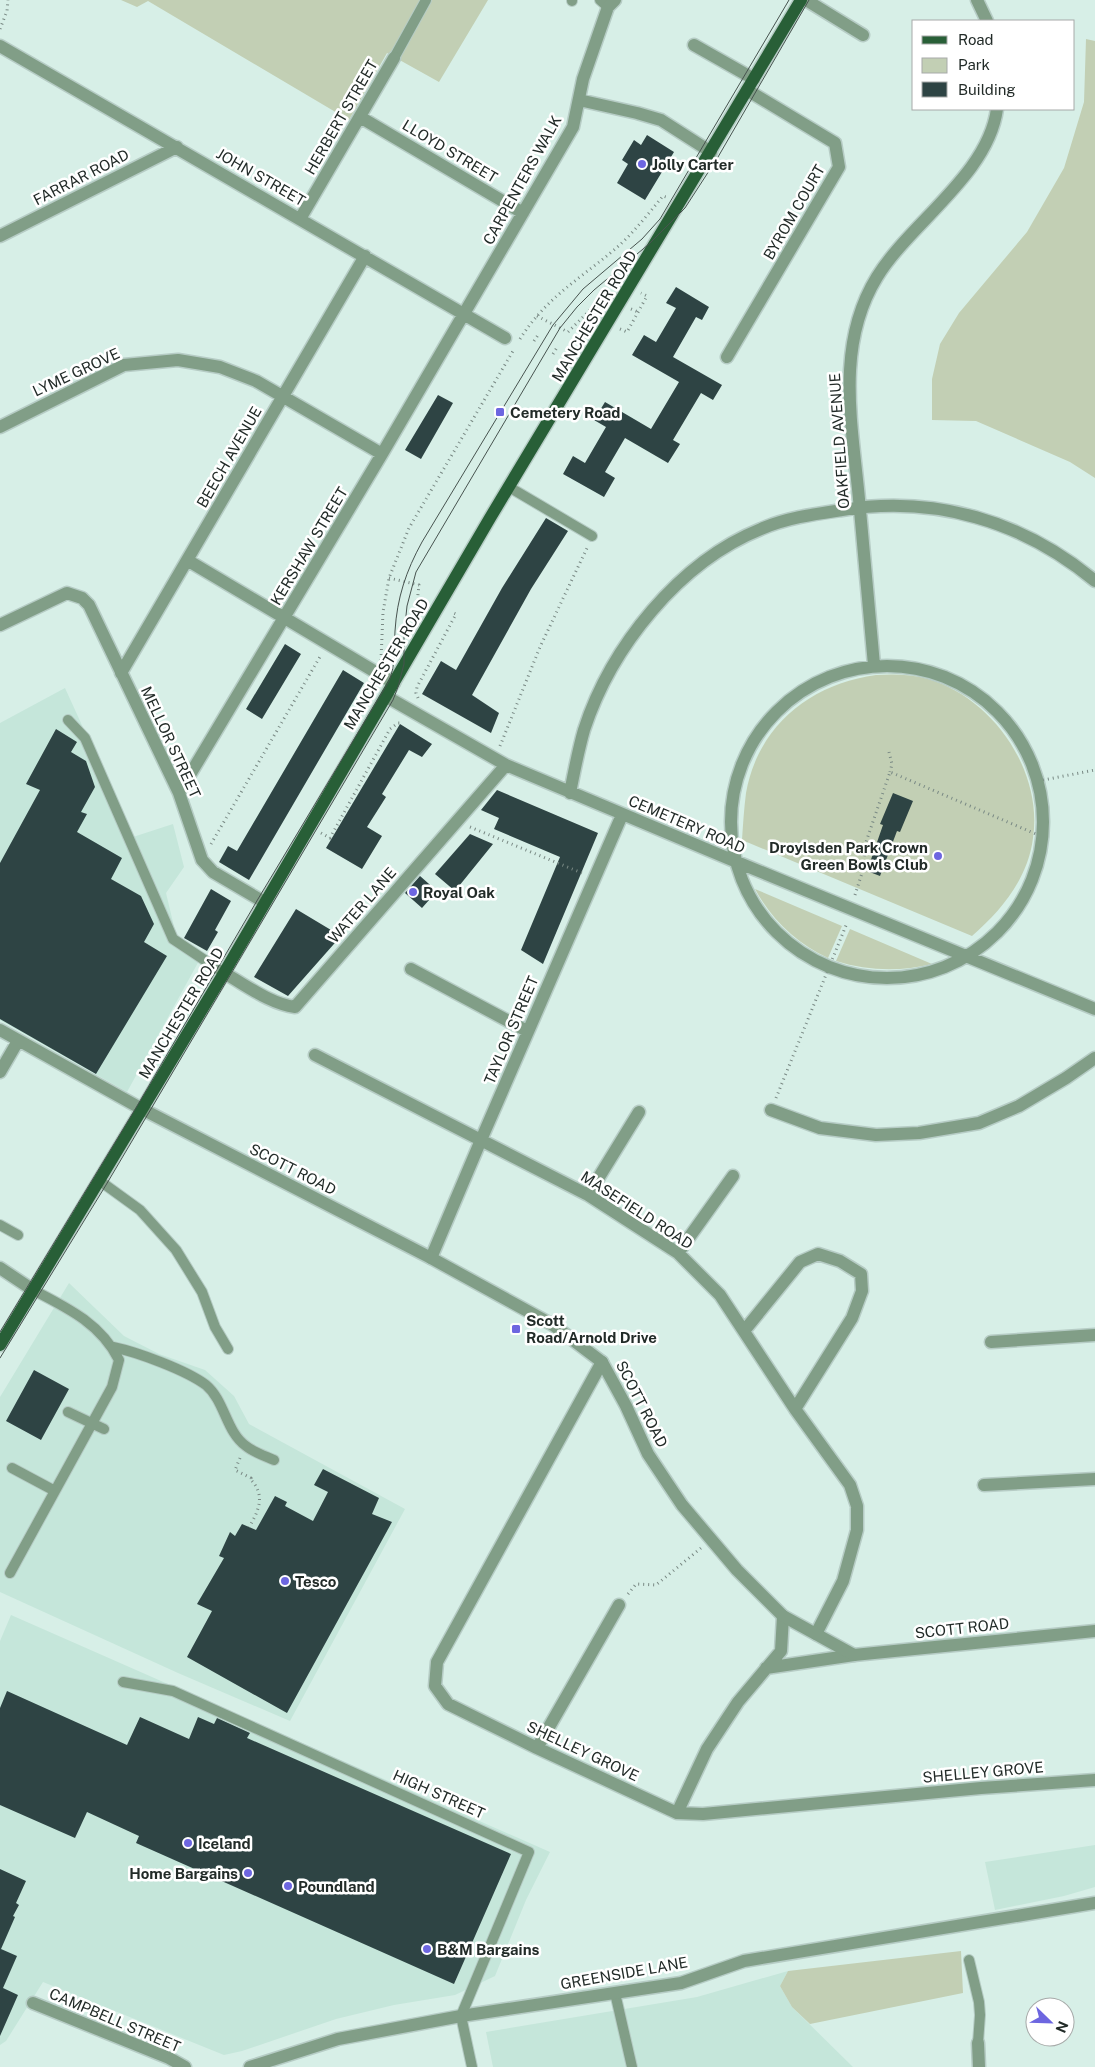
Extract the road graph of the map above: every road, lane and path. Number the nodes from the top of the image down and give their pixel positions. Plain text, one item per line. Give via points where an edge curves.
1 (8, 0) edge
2 (426, 0) edge
3 (801, 0) edge
4 (806, 0) edge
5 (977, 0) edge
6 (608, 2) edge
7 (987, 20) edge
8 (0, 29) edge
9 (864, 35) dead end
10 (694, 45) dead end
11 (0, 46) edge
12 (394, 58) joint
13 (750, 84) junction
14 (579, 100) junction
15 (997, 110) edge
16 (360, 117) junction
17 (177, 148) junction
18 (711, 152) junction
19 (680, 204) junction
20 (523, 213) junction
21 (300, 219) junction
22 (0, 236) edge
23 (364, 256) junction
24 (594, 306) dead end
25 (464, 314) junction
26 (536, 316) junction
27 (538, 335) dead end
28 (506, 338) dead end
29 (534, 341) dead end
30 (558, 346) dead end
31 (553, 354) dead end
32 (727, 357) dead end
33 (283, 395) junction
34 (2, 422) edge
35 (382, 454) junction
36 (509, 486) junction
37 (860, 507) junction
38 (592, 536) joint
39 (187, 560) junction
40 (389, 578) junction
41 (1095, 581) edge
42 (440, 606) junction
43 (419, 615) dead end
44 (284, 618) junction
45 (0, 626) edge
46 (328, 644) junction
47 (380, 663) dead end
48 (874, 665) junction
49 (121, 674) junction
50 (362, 679) dead end
51 (394, 684) junction
52 (387, 697) junction
53 (368, 698) dead end
54 (421, 700) dead end
55 (68, 720) dead end
56 (406, 726) dead end
57 (889, 752) dead end
58 (500, 762) junction
59 (1095, 770) edge
60 (890, 772) junction
61 (1038, 781) junction
62 (179, 793) junction
63 (570, 793) junction
64 (622, 815) junction
65 (457, 822) junction
66 (309, 826) junction
67 (1042, 837) junction
68 (202, 860) junction
69 (732, 860) junction
70 (595, 878) junction
71 (264, 902) junction
72 (852, 909) junction
73 (966, 956) junction
74 (827, 968) junction
75 (411, 969) dead end
76 (224, 974) junction
77 (1095, 1009) edge
78 (0, 1030) edge
79 (528, 1031) junction
80 (18, 1041) junction
81 (315, 1055) dead end
82 (1095, 1058) edge
83 (0, 1072) edge
84 (142, 1108) junction
85 (771, 1110) joint
86 (639, 1112) dead end
87 (481, 1140) junction
88 (733, 1176) dead end
89 (100, 1181) junction
90 (588, 1195) junction
91 (0, 1225) edge
92 (18, 1235) dead end
93 (678, 1253) junction
94 (432, 1258) junction
95 (0, 1268) edge
96 (33, 1290) junction
97 (744, 1331) junction
98 (1095, 1335) edge
99 (991, 1342) dead end
100 (0, 1345) edge
101 (113, 1347) junction
102 (228, 1349) dead end
103 (602, 1362) junction
104 (796, 1409) junction
105 (68, 1412) dead end
106 (92, 1424) junction
107 (104, 1429) dead end
108 (245, 1446) junction
109 (274, 1460) dead end
110 (12, 1468) dead end
111 (1095, 1479) edge
112 (984, 1485) dead end
113 (55, 1491) junction
114 (249, 1527) dead end
115 (711, 1539) junction
116 (10, 1573) dead end
117 (619, 1605) joint
118 (783, 1616) junction
119 (1095, 1631) edge
120 (816, 1634) junction
121 (854, 1655) junction
122 (766, 1668) junction
123 (123, 1682) dead end
124 (537, 1748) junction
125 (1095, 1780) edge
126 (677, 1813) junction
127 (1093, 1907) edge
128 (968, 1960) dead end
129 (615, 1993) junction
130 (33, 2003) dead end
131 (461, 2016) junction
132 (978, 2043) joint
133 (185, 2067) edge
134 (250, 2067) edge
135 (472, 2067) edge
136 (632, 2067) edge
137 (979, 2067) edge

1 - 8 path
2 - 12 lane
3 - 13 main road, MANCHESTER ROAD
4 - 9 street
5 - 7 street
6 - 14 street, CARPENTERS WALK
10 - 13 street
11 - 17 street, JOHN STREET
12 - 16 street, HERBERT STREET
13 - 18 main road, MANCHESTER ROAD
13 - 32 street, BYROM COURT via 836,143 839,168
14 - 18 street via 661,120
14 - 20 street, CARPENTERS WALK via 573,127
15 - 37 street, OAKFIELD AVENUE via 977,156 877,276 858,317 851,351 849,390
16 - 20 street, LLOYD STREET
16 - 21 street, HERBERT STREET
17 - 21 street, JOHN STREET
17 - 22 street, FARRAR ROAD
18 - 19 main road, MANCHESTER ROAD
19 - 26 path via 663,196 616,249 570,283
19 - 36 main road, MANCHESTER ROAD
20 - 25 street, CARPENTERS WALK
21 - 23 street, JOHN STREET
23 - 25 street, JOHN STREET
23 - 33 street, BEECH AVENUE
24 - 26 path via 568,332
25 - 28 street, JOHN STREET
25 - 35 street, KERSHAW STREET
26 - 40 path via 409,528
27 - 29 path
30 - 31 path
33 - 34 street, LYME GROVE via 239,373 206,363 178,360 144,362 124,365
33 - 35 street, LYME GROVE
33 - 39 street, BEECH AVENUE
35 - 44 street, KERSHAW STREET
36 - 38 lane
36 - 42 main road, MANCHESTER ROAD
37 - 41 street via 910,505 986,520 1048,547
37 - 48 street, OAKFIELD AVENUE
37 - 63 street via 816,514 761,529 710,558 656,604 618,657 600,690 584,729
38 - 58 path via 540,647
39 - 44 street
39 - 49 street, BEECH AVENUE
40 - 43 path via 419,585
40 - 47 path
42 - 51 main road, MANCHESTER ROAD
42 - 54 path via 456,614 417,687 416,693
44 - 46 street
44 - 62 street, KERSHAW STREET
45 - 49 street, MELLOR STREET via 56,597 75,594 89,605
46 - 51 street
46 - 68 path
48 - 61 street via 929,668 948,675 988,701 1016,732
48 - 69 street via 815,683 772,716 756,739 735,790 731,819
49 - 62 street, MELLOR STREET
50 - 53 path via 368,683
51 - 52 main road, MANCHESTER ROAD
52 - 58 street, CEMETERY ROAD
52 - 66 main road, MANCHESTER ROAD
55 - 76 lane via 85,738 173,939
56 - 66 path via 398,723 390,729 330,838
57 - 60 path
58 - 63 street, CEMETERY ROAD
58 - 65 street, WATER LANE
59 - 61 path
60 - 67 path
60 - 72 path via 866,842
61 - 67 street via 1043,807
62 - 68 street, MELLOR STREET
63 - 64 street, CEMETERY ROAD
64 - 69 street, CEMETERY ROAD
64 - 70 street, TAYLOR STREET
65 - 70 path
65 - 76 street, WATER LANE via 295,1007 274,1001
66 - 71 main road, MANCHESTER ROAD
67 - 73 street via 1037,865 1022,896 999,926
68 - 71 street, MELLOR STREET via 213,872
69 - 72 street, CEMETERY ROAD
69 - 74 street via 743,888 765,922 800,953
70 - 79 street, TAYLOR STREET
71 - 76 main road, MANCHESTER ROAD
72 - 73 street, CEMETERY ROAD
72 - 74 path
73 - 74 street via 934,971 888,979 857,977
73 - 77 street, CEMETERY ROAD
74 - 85 path
75 - 79 street
76 - 84 main road, MANCHESTER ROAD
78 - 80 street, SCOTT ROAD
79 - 87 street, TAYLOR STREET
80 - 83 street
80 - 84 street, SCOTT ROAD
81 - 87 street, MASEFIELD ROAD
82 - 85 street via 1019,1106 978,1123 919,1133 876,1135 820,1128
84 - 89 main road, MANCHESTER ROAD
84 - 94 street, SCOTT ROAD
86 - 90 street
87 - 90 street, MASEFIELD ROAD
87 - 94 street, TAYLOR STREET
88 - 93 street
89 - 96 main road, MANCHESTER ROAD
89 - 102 lane via 140,1210 176,1250 202,1292 215,1327
90 - 93 street, MASEFIELD ROAD
91 - 92 lane
93 - 97 street, MASEFIELD ROAD via 720,1295
94 - 103 street, SCOTT ROAD via 553,1325
95 - 96 street
96 - 100 main road, MANCHESTER ROAD
96 - 101 lane via 83,1318
97 - 104 street, MASEFIELD ROAD
97 - 104 street via 800,1262 818,1254 840,1261 861,1274 862,1291 852,1318
98 - 99 street
101 - 106 lane via 119,1360 112,1387
101 - 108 lane via 134,1351 206,1386 222,1405
103 - 115 street, SCOTT ROAD via 648,1454 682,1505
103 - 124 street, SHELLEY GROVE via 437,1662 435,1686 448,1704
104 - 120 street, MASEFIELD ROAD via 850,1485 857,1506 857,1530 843,1581
105 - 106 lane
106 - 107 lane
106 - 113 lane
108 - 109 lane
108 - 114 path via 236,1470 251,1478 261,1503
110 - 113 lane
111 - 112 street
113 - 116 lane
115 - 117 path via 656,1585 636,1584
115 - 118 street, SCOTT ROAD
117 - 124 street
118 - 120 street, SCOTT ROAD
118 - 122 street via 781,1651
119 - 121 street, SCOTT ROAD
120 - 121 street, SCOTT ROAD
121 - 122 street
122 - 126 street via 738,1702 707,1749
123 - 131 lane, HIGH STREET via 173,1691 529,1852
124 - 126 street, SHELLEY GROVE
125 - 126 street, SHELLEY GROVE via 703,1814
127 - 129 street, GREENSIDE LANE via 744,1961 681,1983
128 - 132 lane via 979,2002
129 - 131 street, GREENSIDE LANE
129 - 136 lane
130 - 133 street, CAMPBELL STREET
131 - 134 street, GREENSIDE LANE via 338,2039
131 - 135 lane
132 - 137 street

